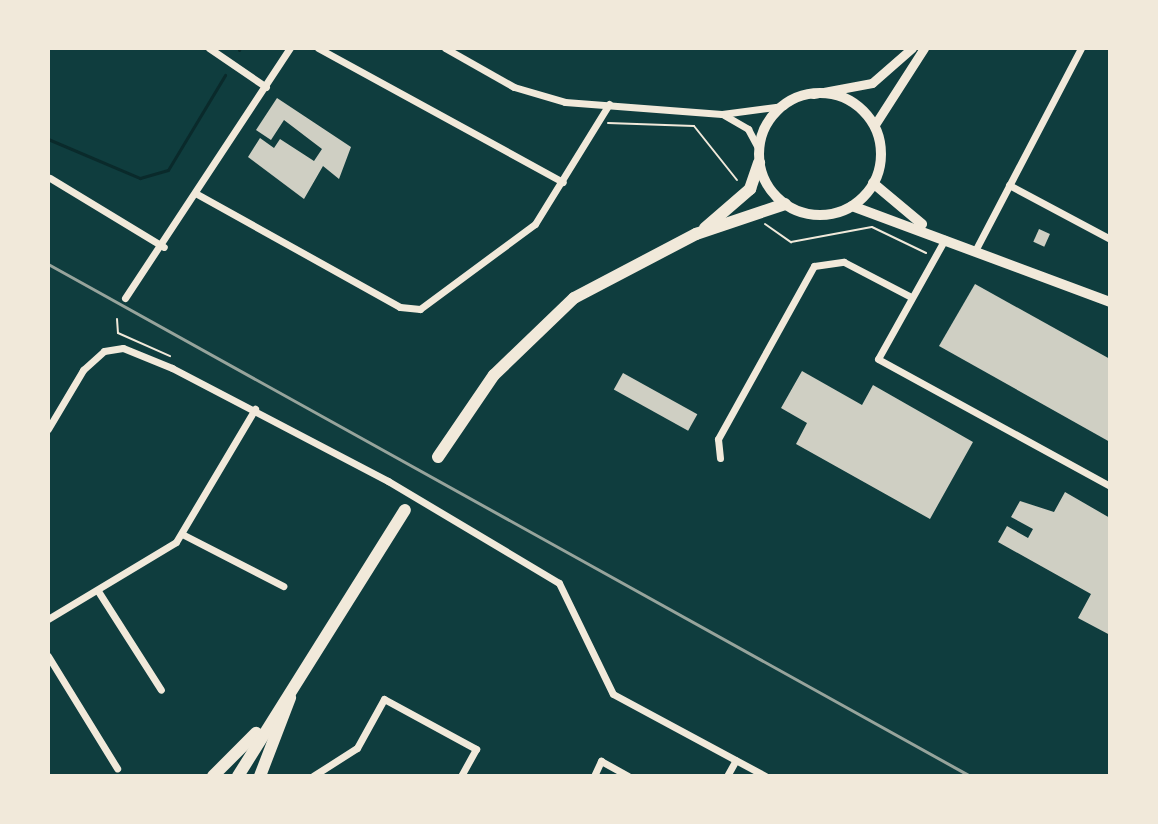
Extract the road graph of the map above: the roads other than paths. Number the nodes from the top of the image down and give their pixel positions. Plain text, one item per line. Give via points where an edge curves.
1 (209, 48) edge
2 (290, 48) edge
3 (318, 48) edge
4 (445, 48) edge
5 (912, 48) edge
6 (924, 48) edge
7 (1081, 48) edge
8 (266, 87) junction
9 (813, 94) junction
10 (609, 104) junction
11 (783, 106) junction
12 (722, 114) junction
13 (874, 126) junction
14 (759, 157) junction
15 (50, 178) edge
16 (563, 182) junction
17 (873, 183) junction
18 (1009, 185) junction
19 (197, 194) junction
20 (785, 204) junction
21 (852, 206) junction
22 (934, 232) junction
23 (696, 234) junction
24 (946, 237) junction
25 (1109, 238) edge
26 (164, 247) junction
27 (976, 249) junction
28 (911, 297) junction
29 (125, 298) dead end
30 (1110, 302) edge
31 (255, 409) junction
32 (48, 429) edge
33 (438, 457) dead end
34 (720, 458) dead end
35 (1110, 486) edge
36 (405, 510) dead end
37 (182, 534) junction
38 (283, 586) dead end
39 (98, 591) junction
40 (48, 619) edge
41 (48, 656) edge
42 (293, 687) junction
43 (161, 690) dead end
44 (265, 725) junction
45 (736, 760) junction
46 (117, 768) dead end
47 (213, 776) edge
48 (238, 776) edge
49 (262, 776) edge
50 (313, 776) edge
51 (461, 776) edge
52 (594, 776) edge
53 (628, 776) edge
54 (727, 776) edge
55 (765, 776) edge

1 - 8 street
2 - 8 street
3 - 16 street
4 - 10 street via 514,87 565,102
5 - 9 street via 872,83
6 - 13 street
7 - 18 street
8 - 19 street
9 - 11 main road
9 - 13 main road via 849,101
10 - 12 street
10 - 16 street
11 - 12 street
11 - 14 main road
12 - 14 street via 748,129
13 - 17 main road via 881,155
14 - 20 main road
14 - 23 highway via 742,199
15 - 26 street
16 - 19 street via 535,224 496,260 420,309 400,307
17 - 21 main road
17 - 22 main road
18 - 25 street
18 - 27 street
19 - 26 street
20 - 21 main road via 811,214
20 - 23 highway
21 - 22 main road
22 - 24 main road
23 - 33 highway via 574,298 533,333 494,375
24 - 27 main road
24 - 28 street
26 - 29 street
27 - 30 main road
28 - 34 street via 844,262 814,266 718,439
28 - 35 street via 878,359
31 - 32 street via 173,366 110,349 83,370
31 - 37 street
31 - 45 street via 441,510 569,593 593,666 613,694
36 - 42 highway
37 - 38 street
37 - 39 street
39 - 40 street
39 - 43 street
41 - 46 street
42 - 44 highway
42 - 49 highway
44 - 47 highway
44 - 48 highway
45 - 54 street
45 - 55 street
50 - 51 street via 357,748 384,699 476,749
52 - 53 street via 601,761

